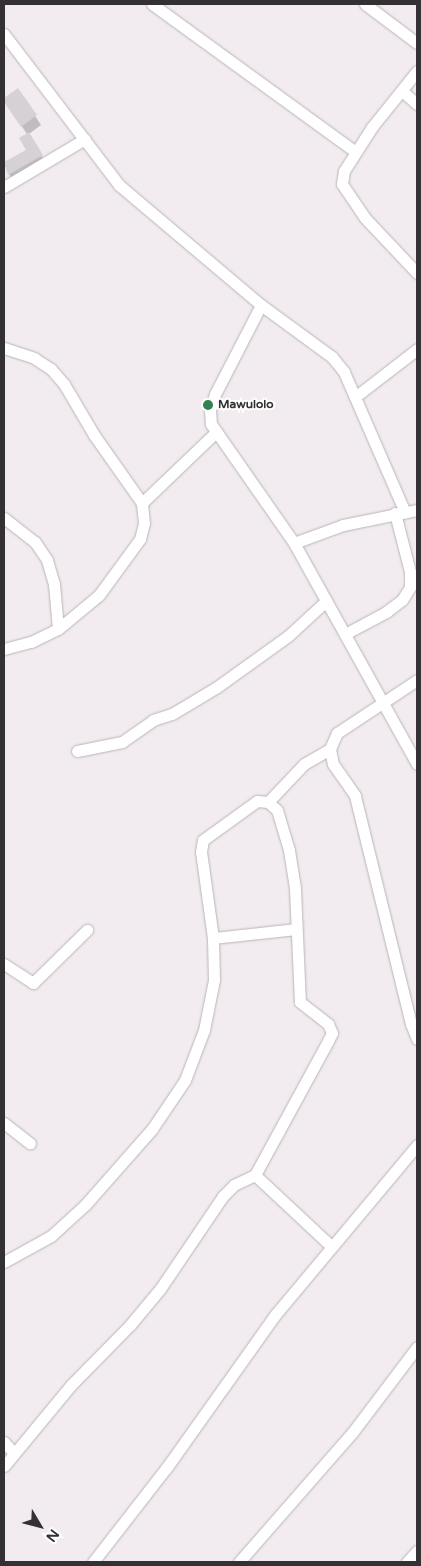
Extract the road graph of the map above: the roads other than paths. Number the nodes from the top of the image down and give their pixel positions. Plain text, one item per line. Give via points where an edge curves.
1 (152, 4) edge
2 (365, 4) edge
3 (4, 34) edge
4 (417, 44) edge
5 (417, 71) edge
6 (402, 91) junction
7 (417, 104) edge
8 (85, 139) junction
9 (356, 152) junction
10 (4, 187) edge
11 (417, 273) edge
12 (261, 305) junction
13 (4, 348) edge
14 (417, 349) edge
15 (355, 397) junction
16 (216, 432) junction
17 (142, 503) junction
18 (417, 510) edge
19 (400, 513) junction
20 (4, 518) edge
21 (294, 543) junction
22 (326, 601) junction
23 (58, 629) junction
24 (345, 634) junction
25 (4, 649) edge
26 (417, 680) edge
27 (384, 702) junction
28 (330, 749) junction
29 (77, 751) dead end
30 (417, 764) edge
31 (268, 802) junction
32 (296, 929) junction
33 (87, 930) dead end
34 (213, 938) junction
35 (4, 964) edge
36 (417, 1039) edge
37 (4, 1123) edge
38 (30, 1143) dead end
39 (417, 1145) edge
40 (255, 1174) junction
41 (332, 1246) junction
42 (4, 1262) edge
43 (417, 1347) edge
44 (4, 1442) edge
45 (14, 1452) junction
46 (4, 1466) edge
47 (417, 1551) edge
48 (93, 1562) edge
49 (239, 1562) edge
50 (407, 1562) edge

1 - 9 street
2 - 4 street
3 - 8 street
5 - 6 street
6 - 7 street
6 - 9 street
8 - 10 street
8 - 12 street via 119,185 142,207
9 - 11 street via 344,171 342,184 347,195
12 - 15 street via 332,357 344,372
12 - 16 street via 215,394 210,418
13 - 17 street via 34,358 51,369
14 - 15 street
15 - 19 street
16 - 17 street
16 - 21 street
17 - 23 street via 144,523 130,557 99,595
18 - 19 street
19 - 21 street via 343,525
19 - 24 street via 410,587 402,600 386,612
20 - 23 street via 35,542 47,560 54,584
21 - 22 street
22 - 24 street
22 - 29 street via 281,641 217,688 172,714 152,720 122,742
23 - 25 street via 23,646
24 - 27 street
26 - 27 street
27 - 28 street via 337,733
27 - 30 street
28 - 31 street via 304,764
28 - 36 street via 333,764 355,796
31 - 32 street via 277,810 289,850 296,889
31 - 34 street via 257,801 203,840 201,852
32 - 34 street
32 - 40 street via 300,1002 328,1024 332,1033 280,1134
33 - 35 street via 33,983
34 - 42 street via 214,980 206,1022 184,1080 145,1137 85,1205 51,1236
37 - 38 street
39 - 41 street
40 - 41 street
40 - 45 street via 223,1196 160,1289
41 - 48 street via 275,1315 167,1467
43 - 49 street via 352,1433
44 - 45 street
45 - 46 street
47 - 50 street

